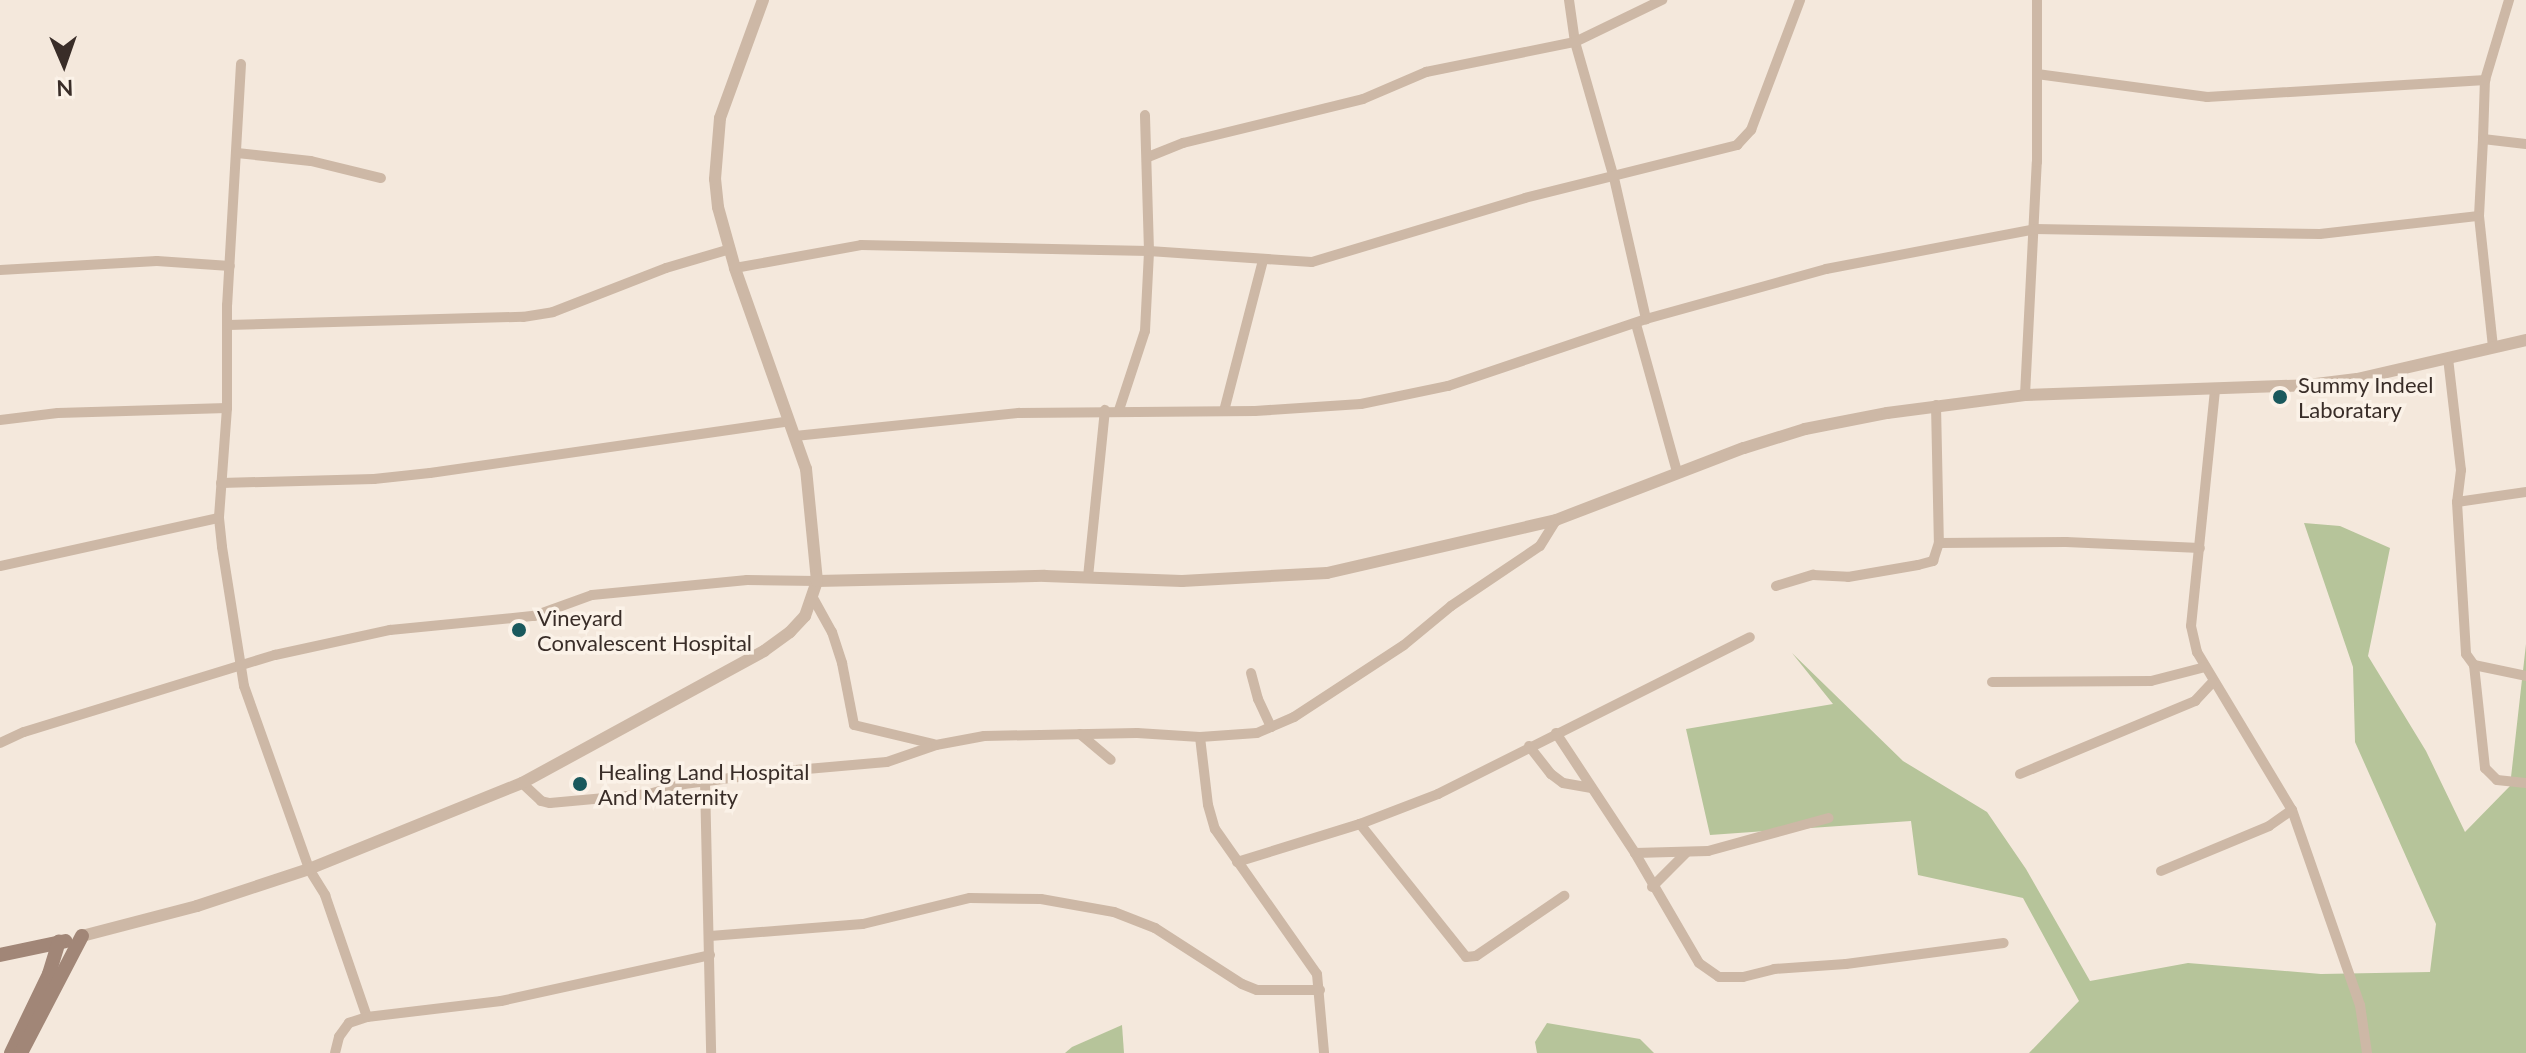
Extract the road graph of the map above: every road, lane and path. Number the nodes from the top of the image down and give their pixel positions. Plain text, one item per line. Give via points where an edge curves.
1 (763, 0) edge
2 (1569, 0) edge
3 (1662, 0) edge
4 (1800, 0) edge
5 (2037, 0) edge
6 (2509, 0) edge
7 (1575, 42) junction
8 (241, 64) dead end
9 (2037, 74) junction
10 (2485, 80) junction
11 (1145, 115) dead end
12 (2483, 139) junction
13 (2526, 144) edge
14 (237, 153) junction
15 (1148, 157) junction
16 (381, 178) dead end
17 (1614, 178) junction
18 (2479, 216) junction
19 (2035, 229) junction
20 (730, 249) junction
21 (1149, 251) junction
22 (1263, 260) junction
23 (230, 266) junction
24 (735, 268) junction
25 (0, 270) edge
26 (1641, 322) junction
27 (228, 325) junction
28 (2526, 340) edge
29 (2493, 347) junction
30 (2448, 358) junction
31 (2215, 390) junction
32 (2025, 395) junction
33 (1936, 405) junction
34 (227, 408) junction
35 (1105, 410) junction
36 (1119, 410) junction
37 (1224, 411) junction
38 (0, 420) edge
39 (789, 421) junction
40 (795, 436) junction
41 (1677, 472) junction
42 (221, 483) junction
43 (2526, 492) edge
44 (2457, 502) junction
45 (219, 518) junction
46 (1556, 520) junction
47 (1939, 543) junction
48 (2200, 548) junction
49 (0, 566) edge
50 (1088, 577) junction
51 (817, 581) junction
52 (1776, 586) dead end
53 (813, 598) junction
54 (1750, 637) dead end
55 (2474, 665) junction
56 (239, 667) junction
57 (2205, 667) junction
58 (1251, 673) dead end
59 (2526, 676) edge
60 (1992, 682) dead end
61 (2212, 683) junction
62 (1271, 727) junction
63 (1556, 733) junction
64 (1080, 734) junction
65 (1200, 737) junction
66 (0, 743) edge
67 (936, 745) junction
68 (1529, 746) junction
69 (1111, 760) dead end
70 (2020, 774) dead end
71 (705, 782) junction
72 (522, 783) junction
73 (2526, 783) edge
74 (1592, 788) junction
75 (2292, 810) junction
76 (1829, 818) dead end
77 (1360, 824) junction
78 (1635, 853) junction
79 (1686, 853) junction
80 (1237, 862) junction
81 (309, 869) junction
82 (2161, 871) dead end
83 (1652, 887) junction
84 (1564, 896) dead end
85 (82, 936) junction
86 (710, 936) junction
87 (59, 942) junction
88 (2004, 943) dead end
89 (25, 950) junction
90 (0, 955) edge
91 (710, 955) junction
92 (49, 974) junction
93 (1320, 990) junction
94 (367, 1017) junction
95 (11, 1053) edge
96 (21, 1053) edge
97 (335, 1053) edge
98 (711, 1053) edge
99 (1324, 1053) edge
100 (2367, 1053) edge

1 - 20 street via 720,118 715,179
2 - 7 street
3 - 7 street
4 - 17 street via 1745,139
5 - 9 street
6 - 10 street
7 - 15 street via 1426,72 1363,99 1183,143
7 - 17 street
8 - 14 street
9 - 10 street via 2207,97
9 - 19 street
10 - 12 street
11 - 15 street
12 - 13 street
12 - 18 street
14 - 16 street via 311,161
14 - 23 street
15 - 21 street
17 - 22 street via 1525,198 1312,262
17 - 26 street
18 - 19 street via 2320,234
18 - 29 street
19 - 26 street via 1826,269
19 - 32 street
20 - 24 street
20 - 27 street via 553,312 523,317
21 - 22 street
21 - 24 street via 861,245
21 - 36 street via 1145,331
22 - 37 street
23 - 25 street via 157,261
23 - 27 street
24 - 39 street
26 - 37 street via 1411,396
26 - 41 street
27 - 34 street
28 - 29 street
29 - 30 street
30 - 31 street via 2357,379
30 - 44 street via 2461,470
31 - 32 street
31 - 48 street
32 - 33 street
33 - 41 street via 1805,429
33 - 47 street
34 - 38 street
34 - 42 street
35 - 36 street
35 - 40 street via 1019,413
35 - 50 street
36 - 37 street
39 - 40 street
39 - 42 street via 430,473
40 - 51 street via 811,493
41 - 46 street
42 - 45 street
43 - 44 street
44 - 55 street via 2466,654
45 - 49 street
45 - 56 street
46 - 50 street via 1327,573 1182,581
46 - 62 street via 1540,546 1404,645
47 - 48 street
47 - 52 street via 1933,561 1918,565 1848,577 1813,575
48 - 57 street via 2191,626
50 - 51 street
51 - 53 street
51 - 56 street via 747,580 592,595 534,616 390,630
53 - 67 street via 832,632 854,725
53 - 72 street via 805,616 764,651
54 - 63 street
55 - 59 street
55 - 73 street via 2485,768 2497,780
56 - 66 street
56 - 81 street
57 - 60 street via 2151,681
57 - 61 street
58 - 62 street
61 - 70 street via 2195,701
61 - 75 street
62 - 65 street via 1233,737
63 - 68 street
63 - 74 street
64 - 65 street
64 - 67 street via 1000,735
64 - 69 street
65 - 80 street via 1215,829
67 - 71 street via 887,762
68 - 74 street via 1563,783
68 - 77 street via 1466,782
71 - 72 street via 649,794 550,803
71 - 86 street
72 - 81 street
74 - 78 street
75 - 82 street via 2269,826
75 - 100 street via 2360,1005
76 - 79 street
77 - 80 street
77 - 84 street via 1466,957 1476,956
78 - 79 street
78 - 83 street
79 - 83 street
80 - 93 street via 1310,959
81 - 85 street
81 - 94 street via 325,895
83 - 88 street via 1699,963 1719,977
85 - 87 main road
85 - 96 main road
86 - 91 street
86 - 93 street via 863,924 970,898 1041,899 1114,912 1155,928 1257,990
87 - 89 main road
87 - 92 main road
89 - 90 main road
89 - 92 main road
91 - 94 street via 501,1001
91 - 98 street
92 - 95 main road
93 - 99 street
94 - 97 street via 349,1023

